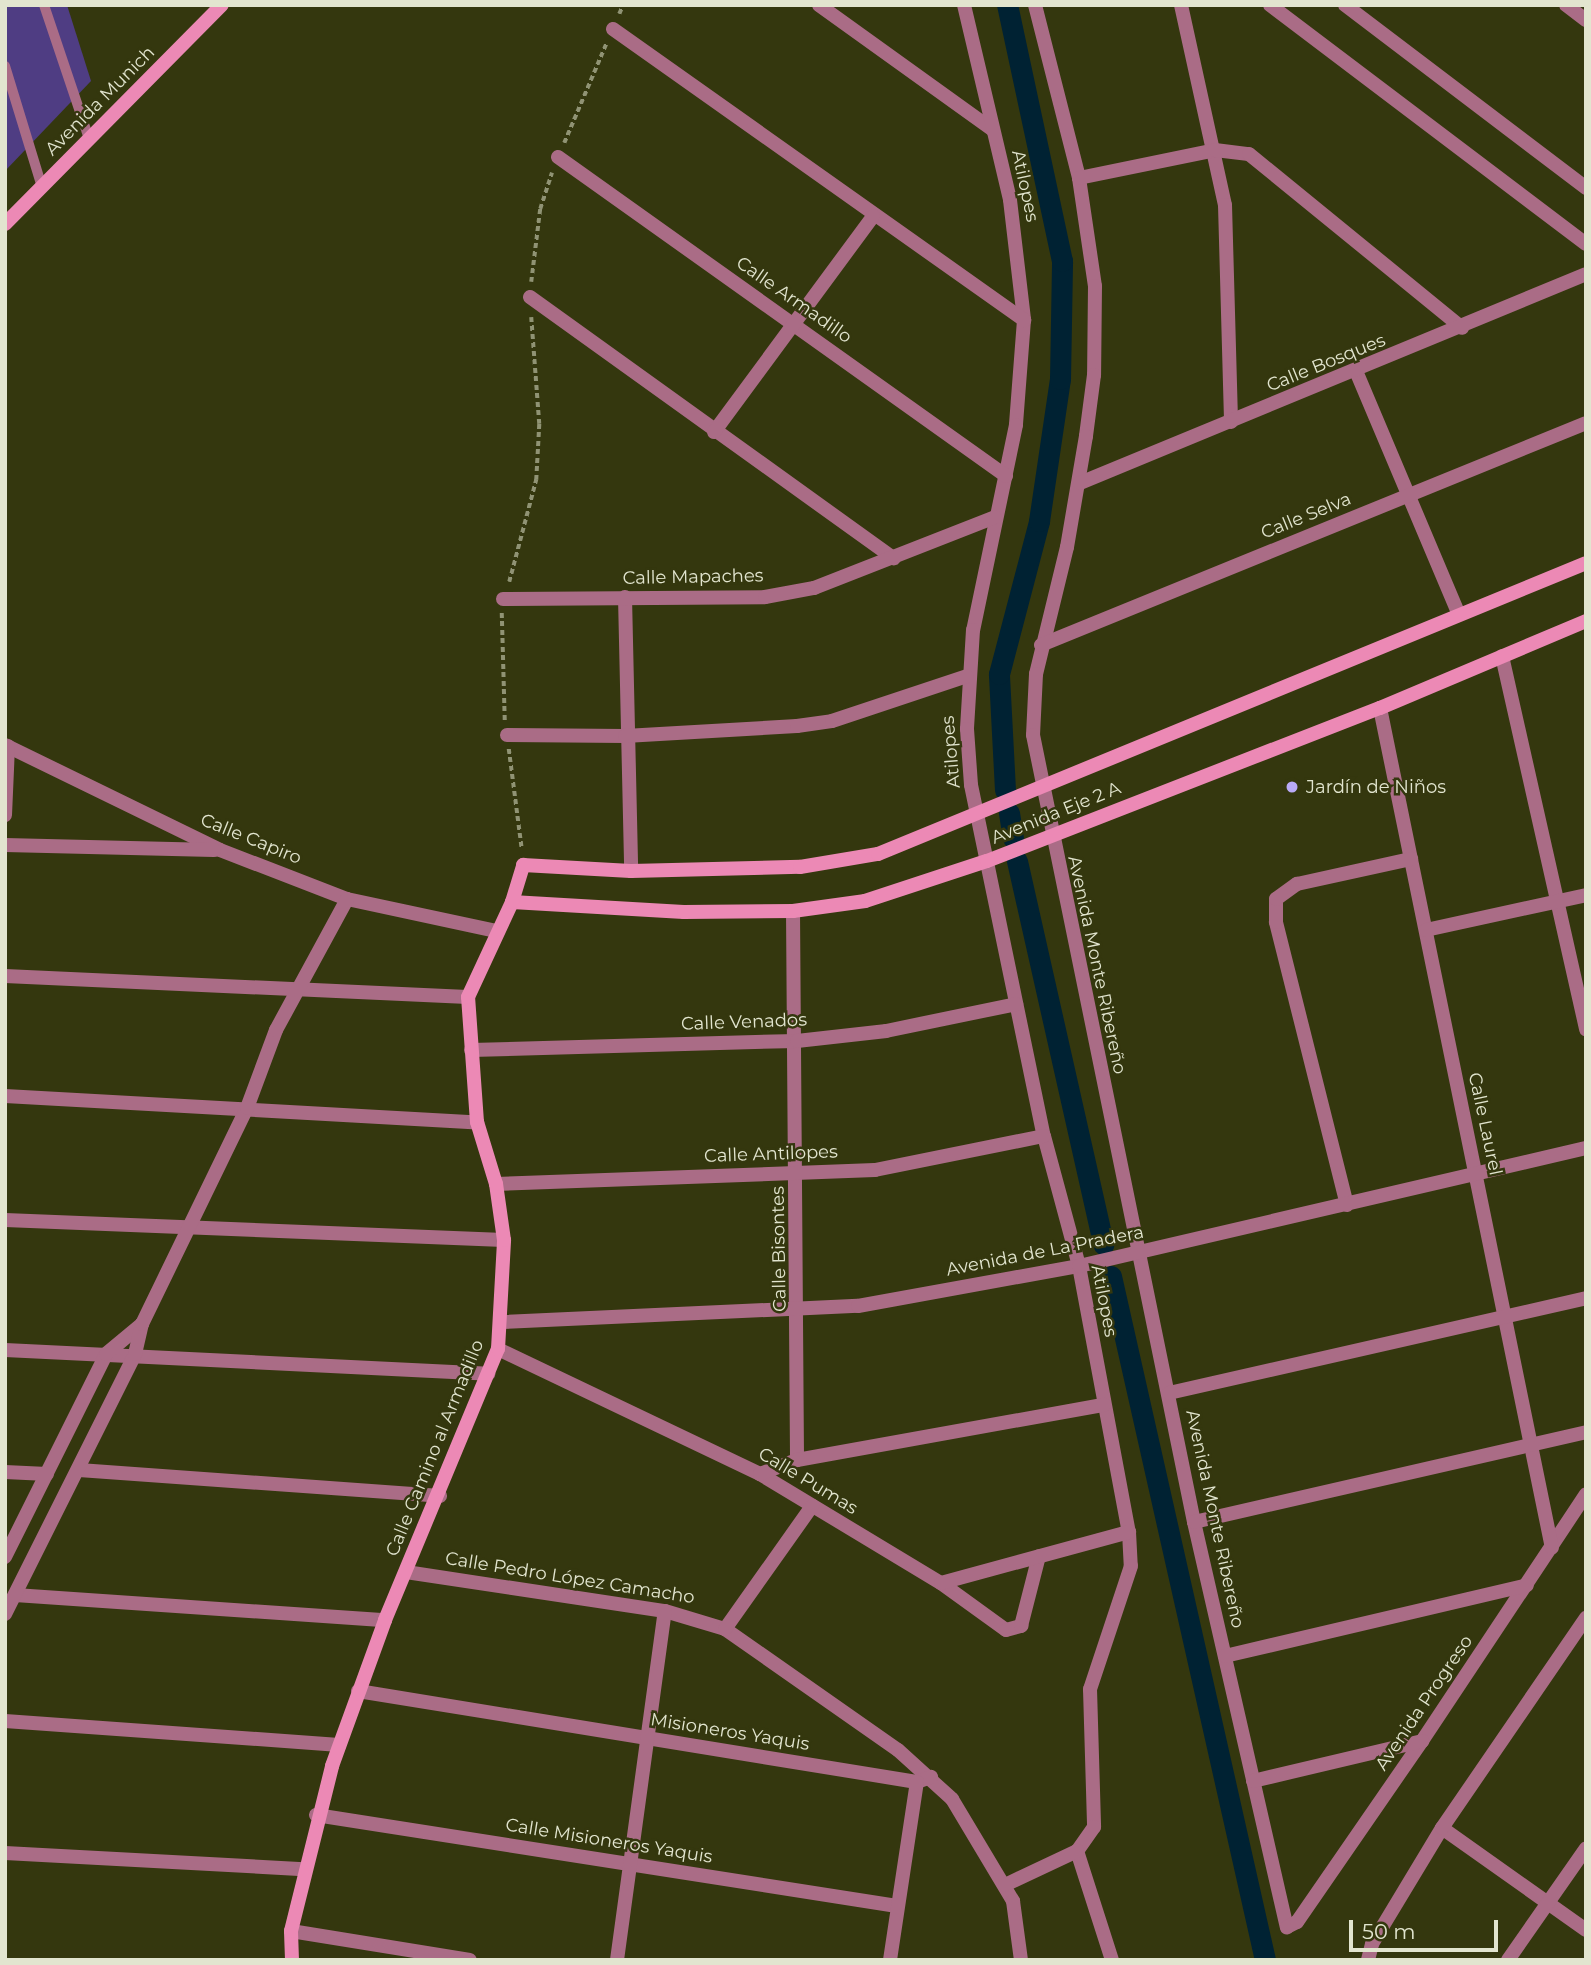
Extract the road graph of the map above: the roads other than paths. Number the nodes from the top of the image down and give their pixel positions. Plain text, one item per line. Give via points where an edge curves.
1 (44, 5) edge
2 (222, 5) edge
3 (819, 5) edge
4 (964, 5) edge
5 (1035, 5) edge
6 (1181, 5) edge
7 (1270, 5) edge
8 (1345, 5) edge
9 (1566, 5) edge
10 (1586, 20) edge
11 (613, 30) road end
12 (5, 66) edge
13 (993, 130) junction
14 (89, 139) junction
15 (1215, 149) junction
16 (558, 157) road end
17 (1079, 178) junction
18 (41, 187) junction
19 (1586, 188) edge
20 (873, 216) junction
21 (5, 224) edge
22 (1586, 244) edge
23 (1586, 274) edge
24 (530, 298) road end
25 (1024, 320) junction
26 (795, 323) junction
27 (1462, 328) junction
28 (1356, 371) junction
29 (1231, 422) junction
30 (1586, 423) edge
31 (714, 432) junction
32 (1006, 476) junction
33 (1080, 483) junction
34 (1408, 495) junction
35 (995, 517) junction
36 (894, 559) junction
37 (1586, 564) edge
38 (625, 597) junction
39 (503, 600) road end
40 (1458, 613) junction
41 (1586, 621) edge
42 (1041, 645) junction
43 (1502, 656) junction
44 (967, 676) junction
45 (1380, 708) junction
46 (507, 735) road end
47 (625, 736) junction
48 (7, 746) edge
49 (1042, 787) junction
50 (980, 813) junction
51 (5, 815) edge
52 (1050, 836) junction
53 (5, 845) edge
54 (220, 850) junction
55 (1411, 859) junction
56 (987, 861) junction
57 (523, 865) joint
58 (631, 871) junction
59 (1586, 895) edge
60 (347, 899) junction
61 (1556, 900) junction
62 (512, 902) junction
63 (793, 911) junction
64 (1426, 930) junction
65 (496, 931) junction
66 (5, 976) edge
67 (301, 991) junction
68 (468, 997) junction
69 (1016, 1004) junction
70 (1586, 1030) edge
71 (797, 1041) junction
72 (471, 1050) junction
73 (5, 1096) edge
74 (247, 1108) junction
75 (477, 1122) junction
76 (1044, 1136) junction
77 (1586, 1148) edge
78 (797, 1173) junction
79 (1476, 1176) junction
80 (496, 1184) junction
81 (1346, 1205) junction
82 (5, 1220) edge
83 (187, 1229) junction
84 (504, 1240) junction
85 (1139, 1252) junction
86 (1079, 1266) junction
87 (1586, 1298) edge
88 (799, 1311) junction
89 (1505, 1318) junction
90 (502, 1322) junction
91 (142, 1324) junction
92 (498, 1349) junction
93 (5, 1350) edge
94 (106, 1354) junction
95 (135, 1354) junction
96 (488, 1374) junction
97 (1169, 1393) junction
98 (1104, 1405) junction
99 (1586, 1432) edge
100 (1530, 1444) junction
101 (797, 1460) junction
102 (79, 1470) junction
103 (5, 1472) edge
104 (760, 1474) junction
105 (47, 1475) junction
106 (1586, 1494) edge
107 (440, 1496) junction
108 (812, 1506) junction
109 (1194, 1522) junction
110 (1129, 1532) junction
111 (1552, 1548) junction
112 (1039, 1556) junction
113 (5, 1557) edge
114 (406, 1572) junction
115 (942, 1583) junction
116 (1527, 1585) junction
117 (15, 1595) junction
118 (665, 1611) junction
119 (5, 1614) edge
120 (1586, 1618) edge
121 (385, 1620) junction
122 (725, 1629) junction
123 (1225, 1656) junction
124 (358, 1691) junction
125 (5, 1721) edge
126 (648, 1738) junction
127 (1422, 1741) junction
128 (339, 1745) junction
129 (924, 1779) junction
130 (1253, 1781) junction
131 (316, 1815) junction
132 (1442, 1828) junction
133 (1586, 1848) edge
134 (1077, 1851) junction
135 (5, 1853) edge
136 (631, 1863) junction
137 (304, 1869) junction
138 (1005, 1885) junction
139 (1547, 1904) junction
140 (897, 1906) junction
141 (1287, 1927) joint
142 (1586, 1930) edge
143 (291, 1931) junction
144 (292, 1960) edge
145 (470, 1960) edge
146 (617, 1960) edge
147 (890, 1960) edge
148 (1021, 1960) edge
149 (1112, 1960) edge
150 (1368, 1960) edge
151 (1508, 1960) edge

1 - 14 lane
2 - 14 street, Avenida Munich
3 - 13 street
4 - 13 street, Atilopes
5 - 17 street, Avenida Monte Ribereño
6 - 15 street
7 - 22 street
8 - 19 street
9 - 10 street
11 - 20 street
12 - 18 lane
13 - 25 street, Atilopes via 1020,259
14 - 18 street, Avenida Munich
15 - 17 street
15 - 27 street via 1255,157
15 - 29 street via 1227,232
16 - 26 street, Calle Armadillo
17 - 33 street, Avenida Monte Ribereño via 1095,286 1094,375
18 - 21 street, Avenida Munich
20 - 25 street
20 - 26 street
23 - 27 street, Calle Bosques
24 - 31 street
25 - 32 street, Atilopes
26 - 31 street
26 - 32 street, Calle Armadillo
27 - 28 street, Calle Bosques
28 - 29 street, Calle Bosques
28 - 34 street
29 - 33 street, Calle Bosques
30 - 34 street, Calle Selva
31 - 36 street
32 - 35 street, Atilopes
33 - 42 street, Avenida Monte Ribereño
34 - 40 street
34 - 42 street, Calle Selva
35 - 36 street, Calle Mapaches
35 - 44 street, Atilopes
36 - 38 street, Calle Mapaches via 814,588 765,597
37 - 40 street, Avenida Eje 2 A
38 - 39 street, Calle Mapaches
38 - 47 street
40 - 49 street, Avenida Eje 2 A
41 - 43 street, Avenida Eje 2 A
42 - 49 street, Avenida Monte Ribereño via 1033,735
43 - 45 street, Avenida Eje 2 A
43 - 61 street
44 - 47 street via 832,721
44 - 50 street, Atilopes via 971,785
45 - 52 street, Avenida Eje 2 A
45 - 55 street, Calle Laurel
46 - 47 street
47 - 58 street
48 - 51 street
48 - 54 street, Calle Capiro
49 - 50 street, Avenida Eje 2 A
49 - 52 street, Avenida Monte Ribereño
50 - 56 street, Atilopes
50 - 58 street, Avenida Eje 2 A via 877,854 813,865
52 - 56 street, Avenida Eje 2 A
52 - 85 street, Avenida Monte Ribereño
53 - 54 street
54 - 60 street, Calle Capiro
55 - 64 street, Calle Laurel
55 - 81 street via 1297,884 1276,899 1276,922
56 - 63 street, Avenida Eje 2 A via 865,901
56 - 69 street, Atilopes
57 - 58 street, Avenida Eje 2 A
57 - 62 street, Calle Camino al Armadillo
59 - 61 street
60 - 65 street, Calle Capiro
60 - 67 street
61 - 64 street
61 - 70 street
62 - 63 street, Avenida Eje 2 A
62 - 65 street, Calle Camino al Armadillo
63 - 71 street, Calle Bisontes
64 - 79 street, Calle Laurel
65 - 68 street, Calle Camino al Armadillo
66 - 67 street
67 - 68 street
67 - 74 street via 276,1030
68 - 72 street, Calle Camino al Armadillo
69 - 71 street, Calle Venados via 886,1031
69 - 76 street, Atilopes
71 - 72 street, Calle Venados
71 - 78 street, Calle Bisontes
72 - 75 street, Calle Camino al Armadillo
73 - 74 street
74 - 75 street
74 - 83 street
75 - 80 street, Calle Camino al Armadillo
76 - 78 street, Calle Antilopes via 875,1170
76 - 86 street, Atilopes
77 - 79 street, Avenida de La Pradera
78 - 80 street, Calle Antilopes
78 - 88 street, Calle Bisontes
79 - 81 street, Avenida de La Pradera
79 - 89 street, Calle Laurel
80 - 84 street, Calle Camino al Armadillo
81 - 85 street, Avenida de La Pradera
82 - 83 street
83 - 84 street
83 - 91 street
84 - 90 street, Calle Camino al Armadillo
85 - 86 street, Avenida de La Pradera
85 - 97 street, Avenida Monte Ribereño
86 - 88 street, Avenida de La Pradera
86 - 98 street, Atilopes
87 - 89 street
88 - 90 street, Avenida de La Pradera
88 - 101 street, Calle Bisontes
89 - 97 street
89 - 100 street, Calle Laurel
90 - 92 street, Calle Camino al Armadillo
91 - 94 street
91 - 95 street
92 - 96 street, Calle Camino al Armadillo
92 - 104 street, Calle Pumas
93 - 94 street
94 - 95 street
94 - 105 street
95 - 96 street
95 - 102 street
96 - 107 street, Calle Camino al Armadillo
97 - 109 street, Avenida Monte Ribereño
98 - 101 street
98 - 110 street, Atilopes
99 - 100 street
100 - 109 street
100 - 111 street, Calle Laurel
101 - 104 street
102 - 107 street
102 - 117 street
103 - 105 street
104 - 108 street, Calle Pumas
105 - 113 street
106 - 111 street, Avenida Progreso
107 - 114 street, Calle Camino al Armadillo
108 - 115 street, Calle Pumas
108 - 122 street
109 - 123 street, Avenida Monte Ribereño
110 - 112 street
110 - 134 street, Atilopes via 1131,1566 1090,1689 1094,1827
111 - 116 street, Avenida Progreso
112 - 115 street
112 - 115 street, Calle Pumas via 1021,1626 1012,1631
114 - 118 street, Calle Pedro López Camacho
114 - 121 street, Calle Camino al Armadillo
116 - 123 street
116 - 127 street, Avenida Progreso
117 - 119 street
117 - 121 street
118 - 122 street, Calle Pedro López Camacho
118 - 126 street
120 - 132 street
121 - 124 street, Calle Camino al Armadillo
122 - 129 street, Calle Pedro López Camacho
123 - 130 street, Avenida Monte Ribereño
124 - 126 street, Misioneros Yaquis
124 - 128 street, Calle Camino al Armadillo
125 - 128 street
126 - 129 street, Misioneros Yaquis
126 - 136 street
127 - 130 street
127 - 141 street, Avenida Progreso via 1297,1923
128 - 131 street, Calle Camino al Armadillo
129 - 138 street, Calle Pedro López Camacho via 952,1798
129 - 140 street
130 - 141 street, Avenida Monte Ribereño
131 - 136 street, Calle Misioneros Yaquis
131 - 137 street, Calle Camino al Armadillo
132 - 139 street
132 - 150 street via 1372,1944
133 - 139 street
134 - 138 street
134 - 149 street
135 - 137 street
136 - 140 street, Calle Misioneros Yaquis
136 - 146 street
137 - 143 street, Calle Camino al Armadillo
138 - 148 street, Calle Pedro López Camacho via 1017,1912
139 - 142 street
139 - 151 street
140 - 147 street
143 - 144 street, Calle Camino al Armadillo
143 - 145 street

